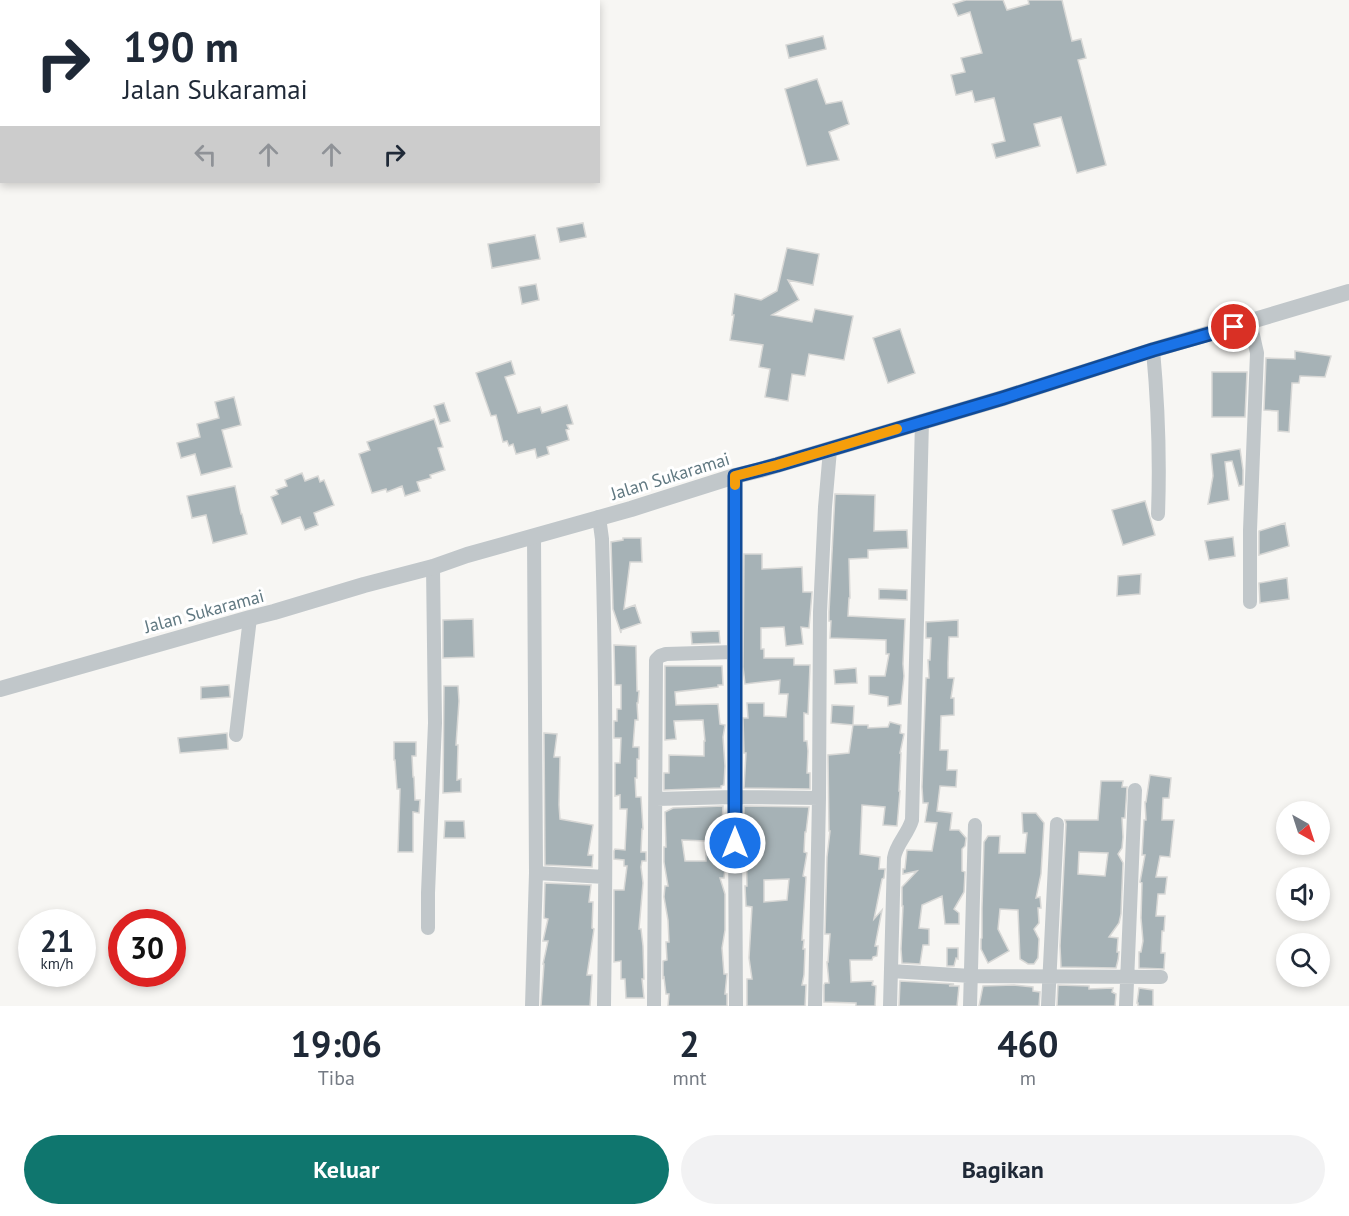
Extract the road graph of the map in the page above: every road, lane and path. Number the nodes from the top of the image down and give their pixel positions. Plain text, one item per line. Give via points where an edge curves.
1 (1349, 292) edge
2 (1250, 322) junction
3 (1153, 350) junction
4 (922, 421) junction
5 (830, 450) junction
6 (735, 476) junction
7 (1158, 514) dead end
8 (599, 517) junction
9 (534, 537) junction
10 (433, 567) junction
11 (1250, 602) dead end
12 (249, 618) junction
13 (734, 652) junction
14 (0, 689) edge
15 (236, 735) dead end
16 (1135, 790) dead end
17 (735, 797) junction
18 (819, 798) junction
19 (656, 800) junction
20 (1057, 824) dead end
21 (975, 825) dead end
22 (536, 873) junction
23 (605, 877) junction
24 (429, 928) dead end
25 (891, 971) junction
26 (971, 976) junction
27 (1050, 976) junction
28 (1161, 977) dead end
29 (1127, 978) junction
30 (532, 1006) edge
31 (604, 1006) edge
32 (654, 1006) edge
33 (736, 1006) edge
34 (816, 1006) edge
35 (890, 1006) edge
36 (970, 1006) edge
37 (1048, 1006) edge
38 (1126, 1006) edge

1 - 2 street, Jalan Sukaramai
2 - 3 street, Jalan Sukaramai
2 - 11 street via 1257,353
3 - 4 street, Jalan Sukaramai
3 - 7 street
4 - 5 street, Jalan Sukaramai
4 - 25 street via 912,820 895,850
5 - 6 street, Jalan Sukaramai
5 - 18 street via 819,631
6 - 8 street, Jalan Sukaramai
6 - 13 street
8 - 9 street, Jalan Sukaramai
8 - 23 street via 603,538
9 - 10 street, Jalan Sukaramai
9 - 22 street
10 - 12 street, Jalan Sukaramai
10 - 24 street via 435,723
12 - 14 street, Jalan Sukaramai
12 - 15 street
13 - 17 street
13 - 19 street via 666,654 656,660
16 - 29 street
17 - 18 street
17 - 19 street
17 - 33 street
18 - 34 street
19 - 32 street
20 - 27 street
21 - 26 street
22 - 23 street
22 - 30 street
23 - 31 street
25 - 26 street
25 - 35 street
26 - 27 street
26 - 36 street
27 - 29 street
27 - 37 street
28 - 29 street
29 - 38 street

